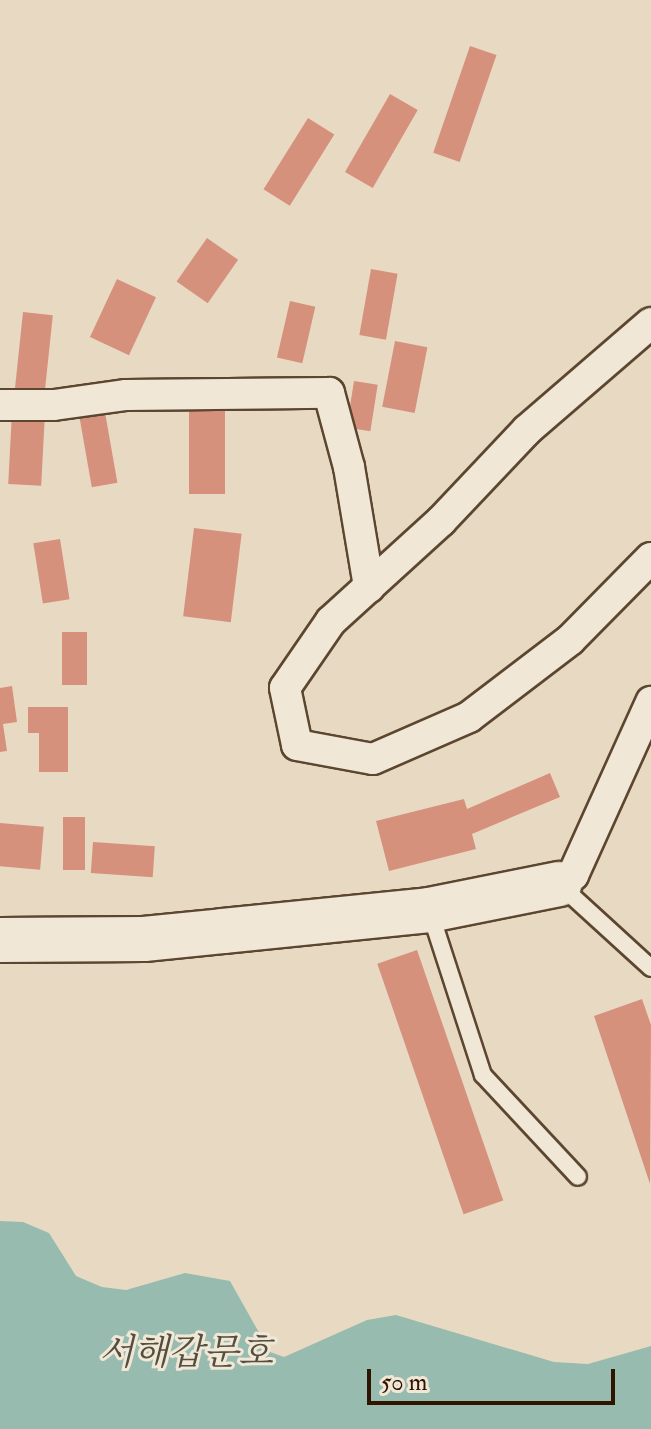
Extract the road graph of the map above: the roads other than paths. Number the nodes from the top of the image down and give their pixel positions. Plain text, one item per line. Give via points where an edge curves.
1 (651, 323) edge
2 (0, 405) edge
3 (651, 558) edge
4 (369, 587) junction
5 (651, 702) edge
6 (559, 884) junction
7 (429, 910) junction
8 (0, 940) edge
9 (651, 968) edge
10 (578, 1177) dead end

1 - 4 street via 527,430
2 - 4 street via 54,405 126,395 329,393 349,467
3 - 4 street via 570,640 469,717 373,759 297,745 285,688 331,621
5 - 6 street via 573,875
6 - 7 street
6 - 9 lane
7 - 8 street via 144,939
7 - 10 lane via 483,1075

